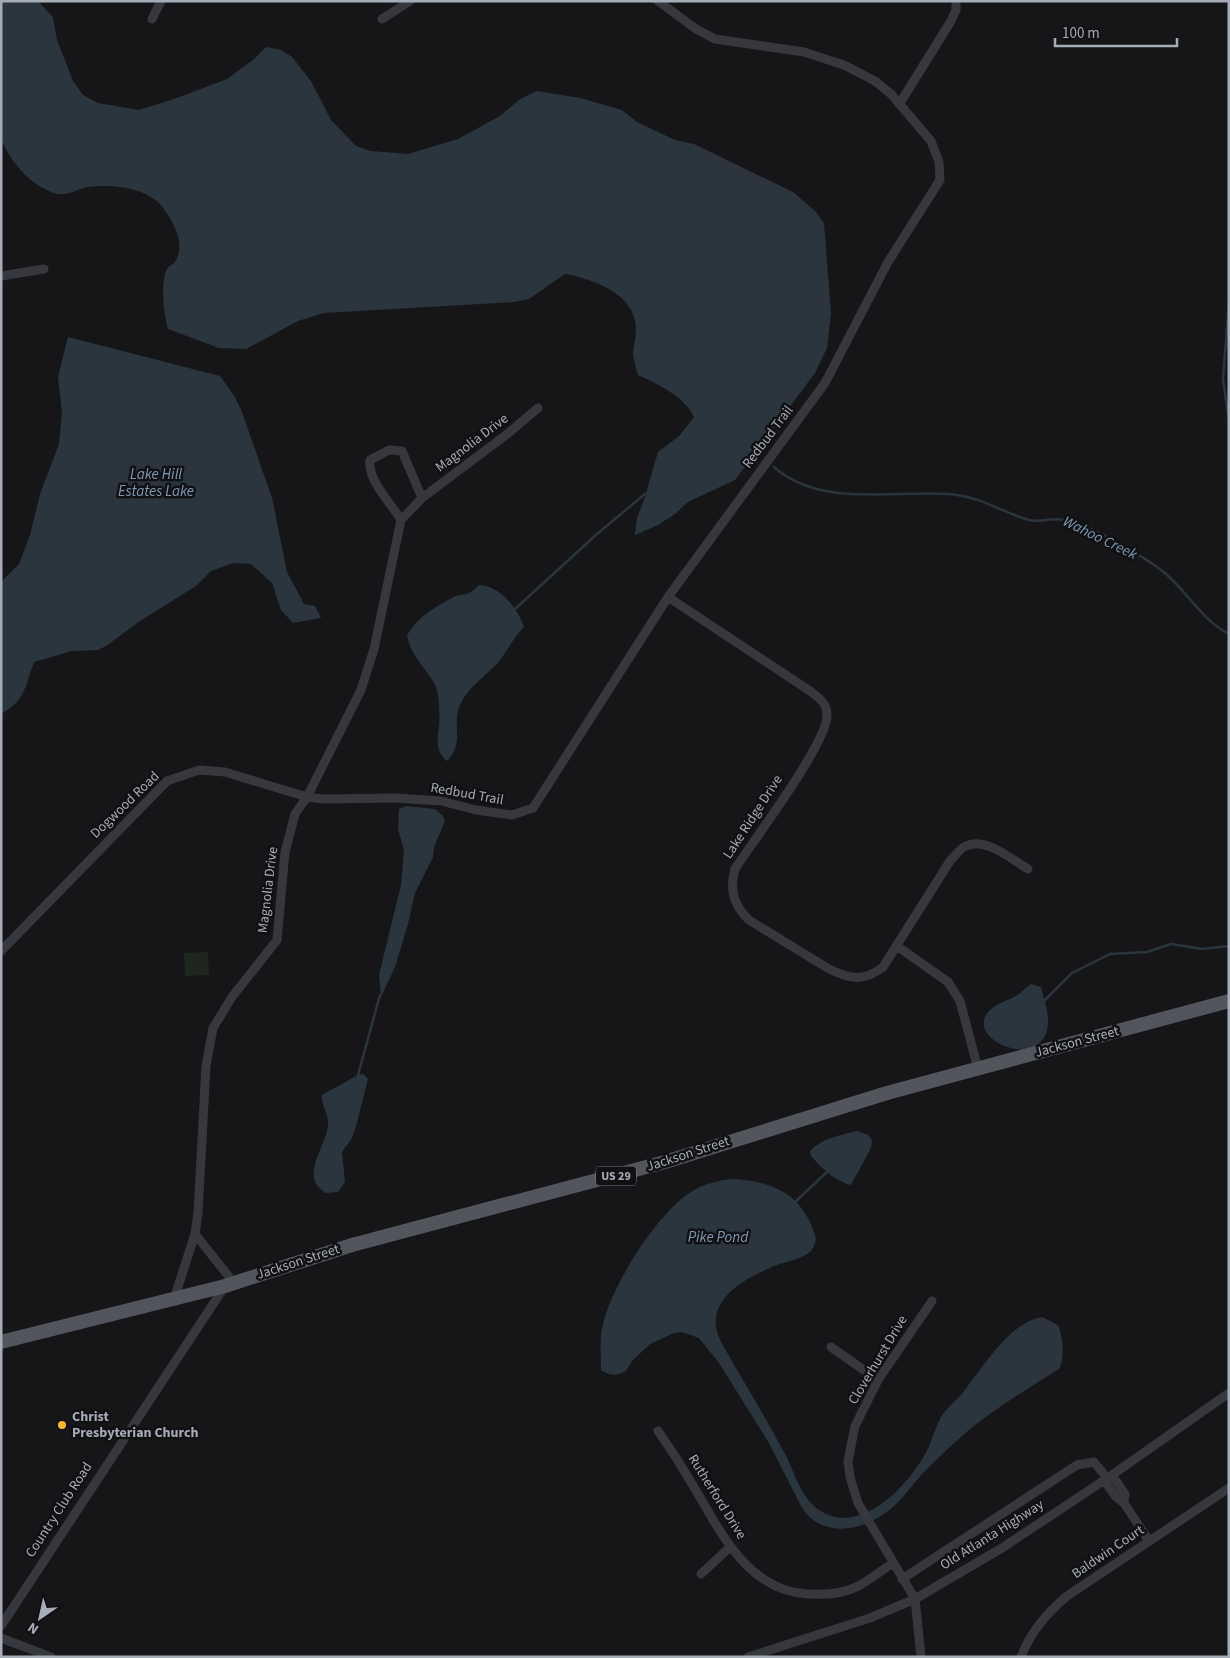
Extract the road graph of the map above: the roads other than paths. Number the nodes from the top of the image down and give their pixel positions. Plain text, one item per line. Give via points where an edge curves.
1 (161, 1) edge
2 (410, 1) edge
3 (658, 1) edge
4 (956, 1) edge
5 (152, 19) dead end
6 (382, 19) dead end
7 (900, 103) junction
8 (44, 269) dead end
9 (1, 276) edge
10 (538, 408) dead end
11 (422, 498) junction
12 (401, 520) junction
13 (668, 597) junction
14 (307, 797) junction
15 (1028, 869) dead end
16 (897, 946) junction
17 (1, 951) edge
18 (1229, 1001) edge
19 (978, 1069) junction
20 (195, 1234) junction
21 (230, 1284) junction
22 (174, 1299) junction
23 (932, 1301) dead end
24 (1, 1342) edge
25 (830, 1347) dead end
26 (878, 1380) junction
27 (1229, 1393) edge
28 (658, 1431) dead end
29 (1108, 1478) junction
30 (1229, 1488) edge
31 (1149, 1541) junction
32 (730, 1547) junction
33 (893, 1563) junction
34 (701, 1574) dead end
35 (902, 1579) junction
36 (914, 1599) junction
37 (1, 1626) edge
38 (1, 1638) edge
39 (51, 1657) edge
40 (748, 1657) edge
41 (920, 1657) edge
42 (1022, 1657) edge

1 - 5 street
2 - 6 street
3 - 7 street, Redbud Trail via 696,30 715,39 804,52 844,65 875,82
4 - 7 street via 951,21
7 - 13 street, Redbud Trail via 930,141 938,162 940,180 888,262 825,383
8 - 9 street
10 - 11 street, Magnolia Drive
11 - 12 street, Magnolia Drive
11 - 12 street via 402,451 389,450 370,460 369,467 379,487
12 - 14 street, Magnolia Drive via 374,649 362,690
13 - 14 street, Redbud Trail via 533,808 512,815 441,801
13 - 16 street, Lake Ridge Drive via 826,706 828,716 818,743 735,869 732,890 740,912 829,969 852,977 873,975
14 - 17 street, Dogwood Road via 225,772 199,770 167,781
14 - 20 street, Magnolia Drive via 295,814 285,852 277,940 221,1013 208,1044
15 - 16 street, Lake Ridge Drive via 996,849 977,844 964,847 950,861
16 - 19 street via 948,982 960,1001
18 - 19 main road, Jackson Street / US 29
19 - 21 main road, Jackson Street / US 29 via 823,1111 665,1162 352,1245
20 - 21 street
20 - 22 street, Magnolia Drive
21 - 22 main road, Jackson Street / US 29
21 - 37 street, Country Club Road
22 - 24 main road, Jackson Street / US 29
23 - 26 street, Cloverhurst Drive
25 - 26 street
26 - 33 street, Cloverhurst Drive via 855,1426 848,1461 858,1504
27 - 29 street, Old Atlanta Highway
28 - 32 street, Rutherford Drive
29 - 31 street via 1125,1494 1124,1503
29 - 35 street via 1094,1462 1077,1465
29 - 36 street, Old Atlanta Highway via 1002,1548
30 - 31 street, Baldwin Court
31 - 42 street, Baldwin Court via 1050,1611 1034,1630
32 - 33 street, Rutherford Drive via 761,1578 797,1594 838,1593 856,1587
32 - 34 street
33 - 35 street, Cloverhurst Drive
35 - 36 street, Cloverhurst Drive
36 - 40 street, Old Atlanta Highway via 870,1618
36 - 41 street
38 - 39 street

